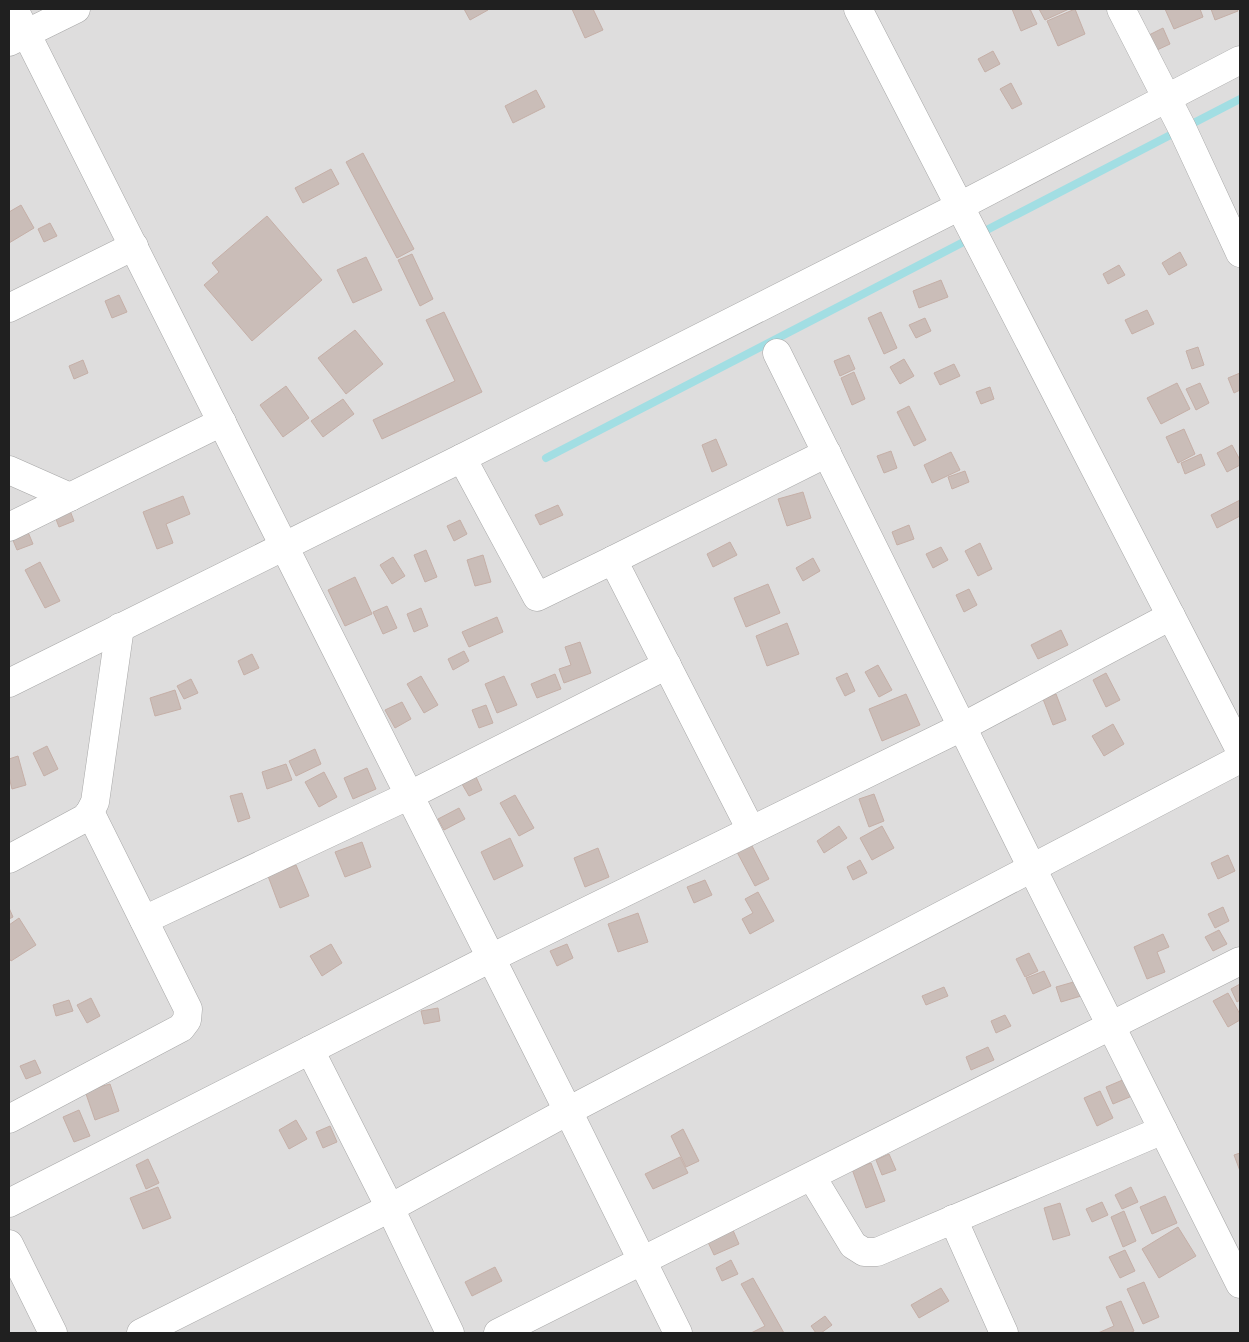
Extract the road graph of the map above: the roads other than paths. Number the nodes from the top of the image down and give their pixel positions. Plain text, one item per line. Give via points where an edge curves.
1 (14, 9) edge
2 (76, 9) edge
3 (858, 9) edge
4 (1121, 9) edge
5 (18, 38) edge
6 (1240, 60) edge
7 (1165, 98) junction
8 (960, 206) junction
9 (134, 246) junction
10 (1239, 250) edge
11 (9, 308) edge
12 (778, 353) dead end
13 (222, 422) junction
14 (827, 453) junction
15 (462, 458) junction
16 (9, 470) edge
17 (70, 497) junction
18 (9, 528) edge
19 (284, 546) junction
20 (613, 560) junction
21 (1171, 616) junction
22 (120, 627) junction
23 (667, 665) junction
24 (9, 683) edge
25 (962, 726) junction
26 (1240, 750) edge
27 (1240, 759) edge
28 (410, 795) junction
29 (90, 812) junction
30 (751, 830) junction
31 (9, 859) edge
32 (1032, 868) junction
33 (144, 920) junction
34 (491, 958) junction
35 (1240, 962) edge
36 (1112, 1026) junction
37 (310, 1050) junction
38 (568, 1111) junction
39 (9, 1119) edge
40 (1163, 1130) junction
41 (812, 1177) junction
42 (9, 1203) edge
43 (390, 1208) junction
44 (953, 1220) junction
45 (9, 1244) edge
46 (642, 1260) junction
47 (1240, 1284) edge
48 (53, 1333) edge
49 (141, 1333) edge
50 (450, 1333) edge
51 (498, 1333) edge
52 (678, 1333) edge
53 (1004, 1333) edge

1 - 5 street
2 - 5 street
3 - 8 street
4 - 7 street
5 - 9 street
6 - 7 street
7 - 8 street
7 - 10 street
8 - 15 street
8 - 21 street
9 - 11 street
9 - 13 street
12 - 14 street
13 - 17 street
13 - 19 street
14 - 20 street
14 - 25 street
15 - 19 street
15 - 20 street via 537,597
16 - 17 street
17 - 18 street
19 - 22 street
19 - 28 street
20 - 23 street
21 - 25 street
21 - 26 street
22 - 24 street
22 - 29 street via 95,802
23 - 28 street
23 - 30 street
25 - 30 street
25 - 32 street
27 - 32 street
28 - 33 street
28 - 34 street
29 - 31 street
29 - 33 street
30 - 34 street
32 - 36 street
32 - 38 street
33 - 39 street via 188,1009 188,1020 181,1028
34 - 37 street
34 - 38 street
35 - 36 street
36 - 40 street
36 - 41 street
37 - 42 street
37 - 43 street
38 - 43 street
38 - 46 street
40 - 44 street
40 - 47 street
41 - 44 street via 854,1245 864,1252 877,1252
41 - 46 street
43 - 49 street
43 - 50 street
44 - 53 street
45 - 48 street
46 - 51 street
46 - 52 street

